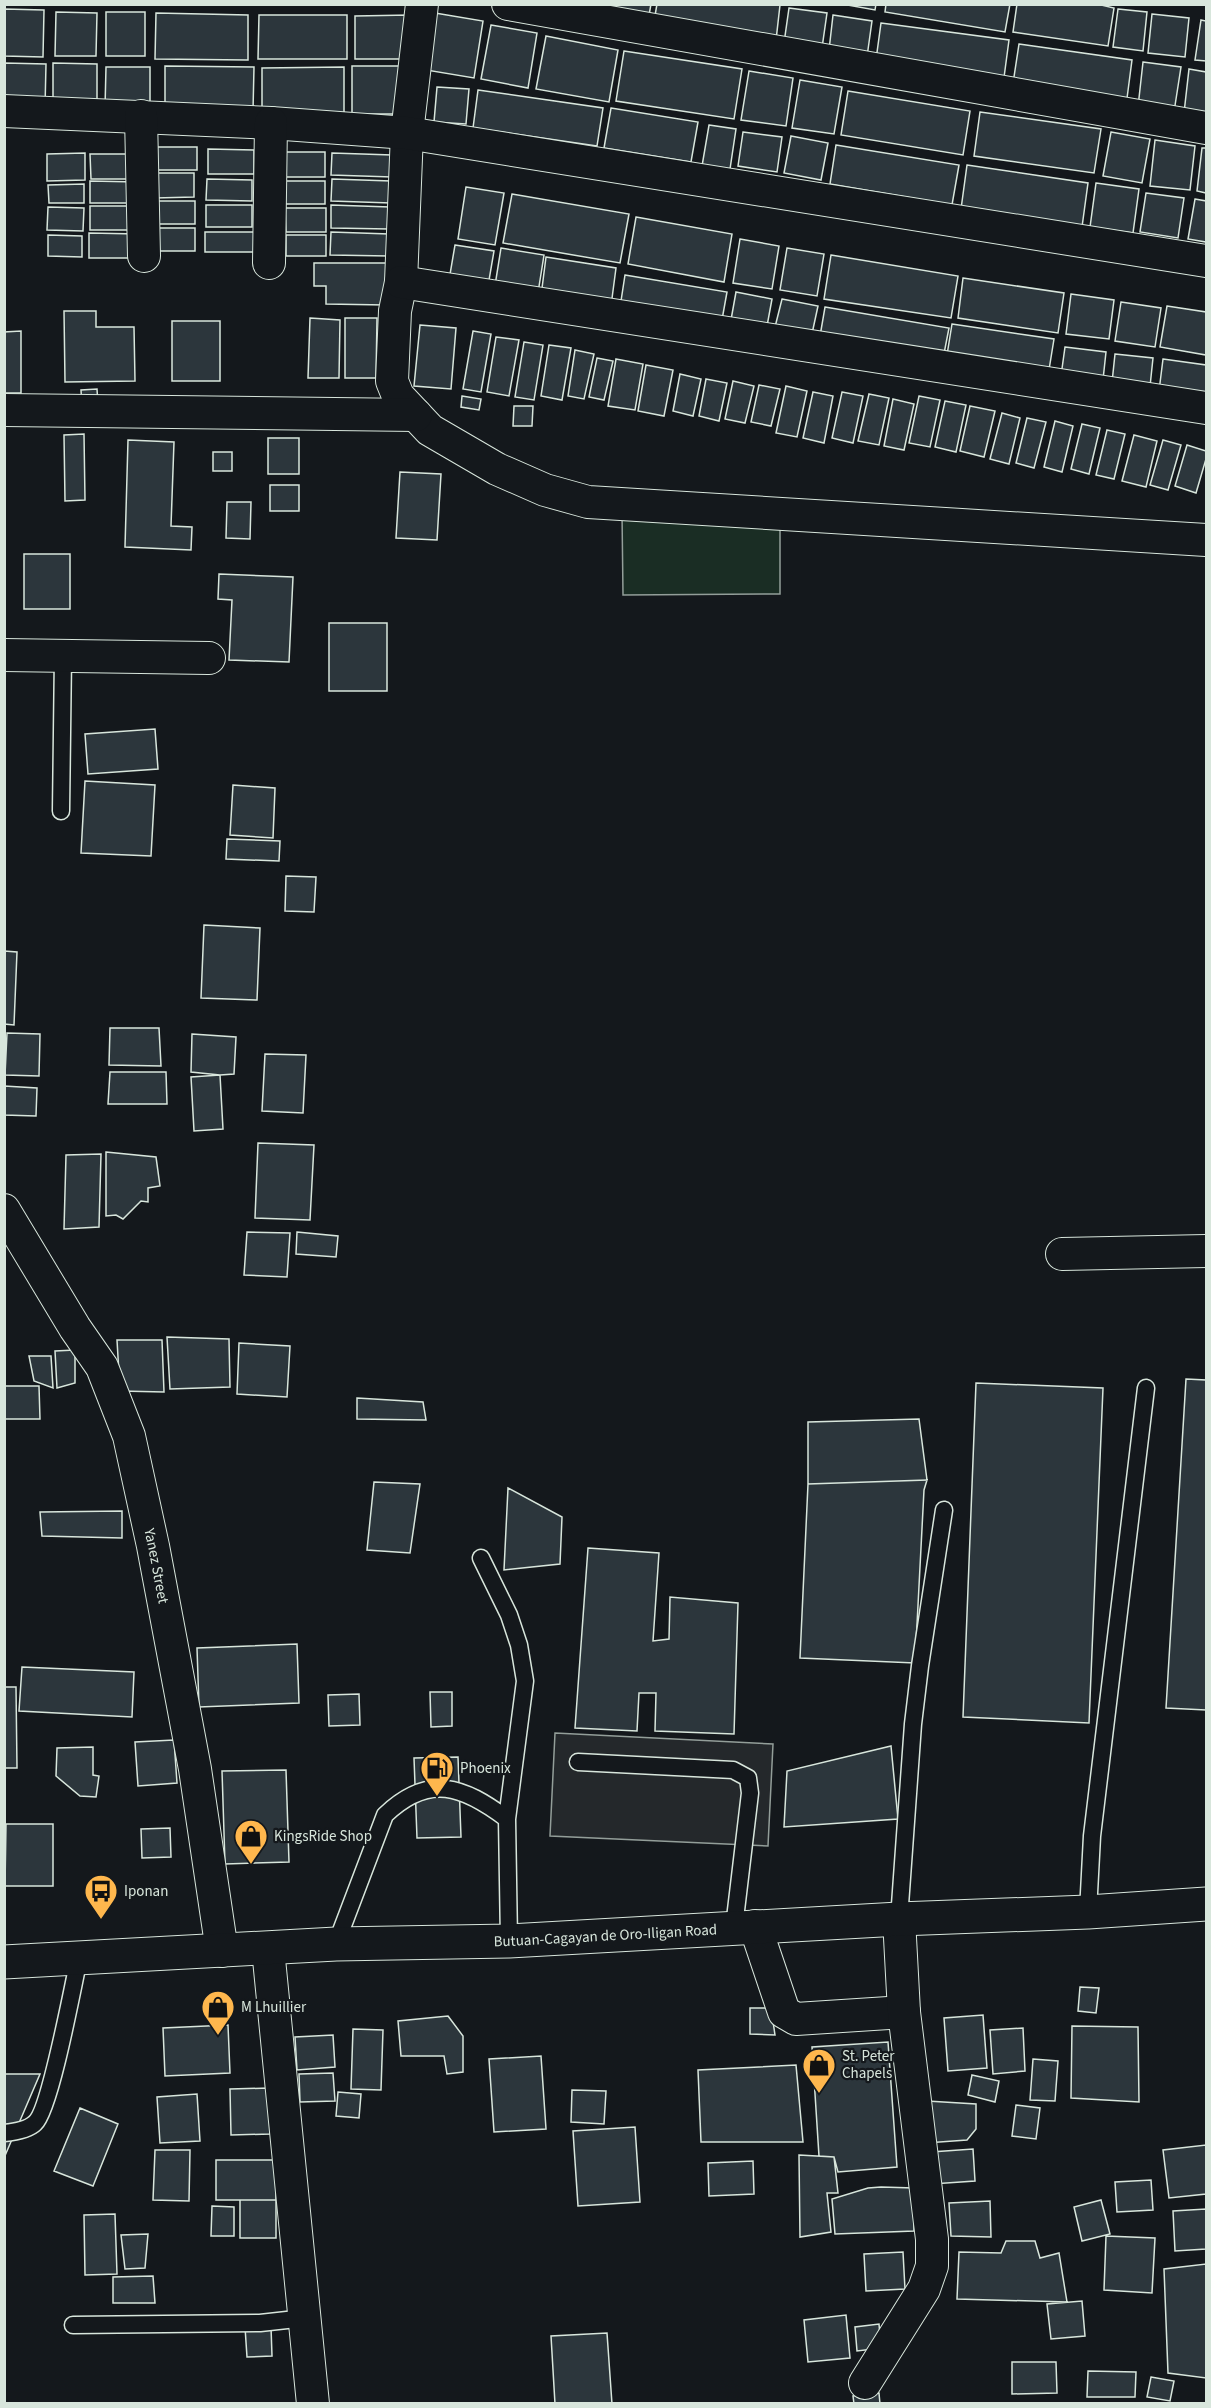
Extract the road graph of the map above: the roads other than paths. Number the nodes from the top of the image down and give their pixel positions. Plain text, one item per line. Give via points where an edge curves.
1 (422, 4) edge
2 (508, 4) edge
3 (4, 111) edge
4 (141, 116) junction
5 (271, 123) junction
6 (1206, 128) edge
7 (407, 133) junction
8 (144, 256) dead end
9 (1206, 261) edge
10 (269, 263) dead end
11 (401, 282) junction
12 (1206, 408) edge
13 (4, 411) edge
14 (416, 415) junction
15 (1206, 540) edge
16 (4, 655) edge
17 (63, 655) junction
18 (209, 658) dead end
19 (61, 811) dead end
20 (4, 1210) edge
21 (1206, 1251) edge
22 (1062, 1254) dead end
23 (1146, 1388) dead end
24 (944, 1510) dead end
25 (482, 1558) dead end
26 (578, 1762) dead end
27 (507, 1819) junction
28 (1206, 1904) edge
29 (1088, 1912) junction
30 (899, 1919) junction
31 (745, 1927) junction
32 (509, 1941) junction
33 (336, 1944) junction
34 (268, 1948) junction
35 (222, 1951) junction
36 (80, 1958) junction
37 (4, 1962) edge
38 (904, 2012) junction
39 (4, 2133) edge
40 (305, 2318) junction
41 (73, 2325) dead end
42 (866, 2383) dead end
43 (313, 2403) edge

1 - 7 street
2 - 6 street
3 - 4 street
4 - 5 street
4 - 8 street
5 - 7 street
5 - 10 street
7 - 9 street
7 - 11 street
11 - 12 street
11 - 14 street via 395,311 392,381 398,396
13 - 14 street
14 - 15 street via 430,430 497,470 588,502
16 - 17 street
17 - 18 street
17 - 19 lane
20 - 35 street, Yanez Street via 102,1367 129,1436 195,1769
21 - 22 street
23 - 29 lane via 1092,1836
24 - 30 lane via 913,1724
25 - 27 lane via 519,1645 525,1681
26 - 31 lane via 733,1770 748,1778
27 - 32 lane
27 - 33 lane via 482,1800 452,1789 422,1792 396,1805 385,1815
28 - 29 highway, Butuan-Cagayan de Oro-Iligan Road
29 - 30 highway, Butuan-Cagayan de Oro-Iligan Road
30 - 31 highway, Butuan-Cagayan de Oro-Iligan Road
30 - 38 street
31 - 32 highway, Butuan-Cagayan de Oro-Iligan Road
31 - 38 street via 787,2015 796,2019
32 - 33 highway, Butuan-Cagayan de Oro-Iligan Road
33 - 34 highway, Butuan-Cagayan de Oro-Iligan Road
34 - 35 highway, Butuan-Cagayan de Oro-Iligan Road
34 - 40 street
35 - 36 highway, Butuan-Cagayan de Oro-Iligan Road
36 - 37 highway, Butuan-Cagayan de Oro-Iligan Road
36 - 39 lane via 44,2107 36,2123
38 - 42 street via 933,2239 933,2266 924,2289
40 - 41 lane
40 - 43 street

